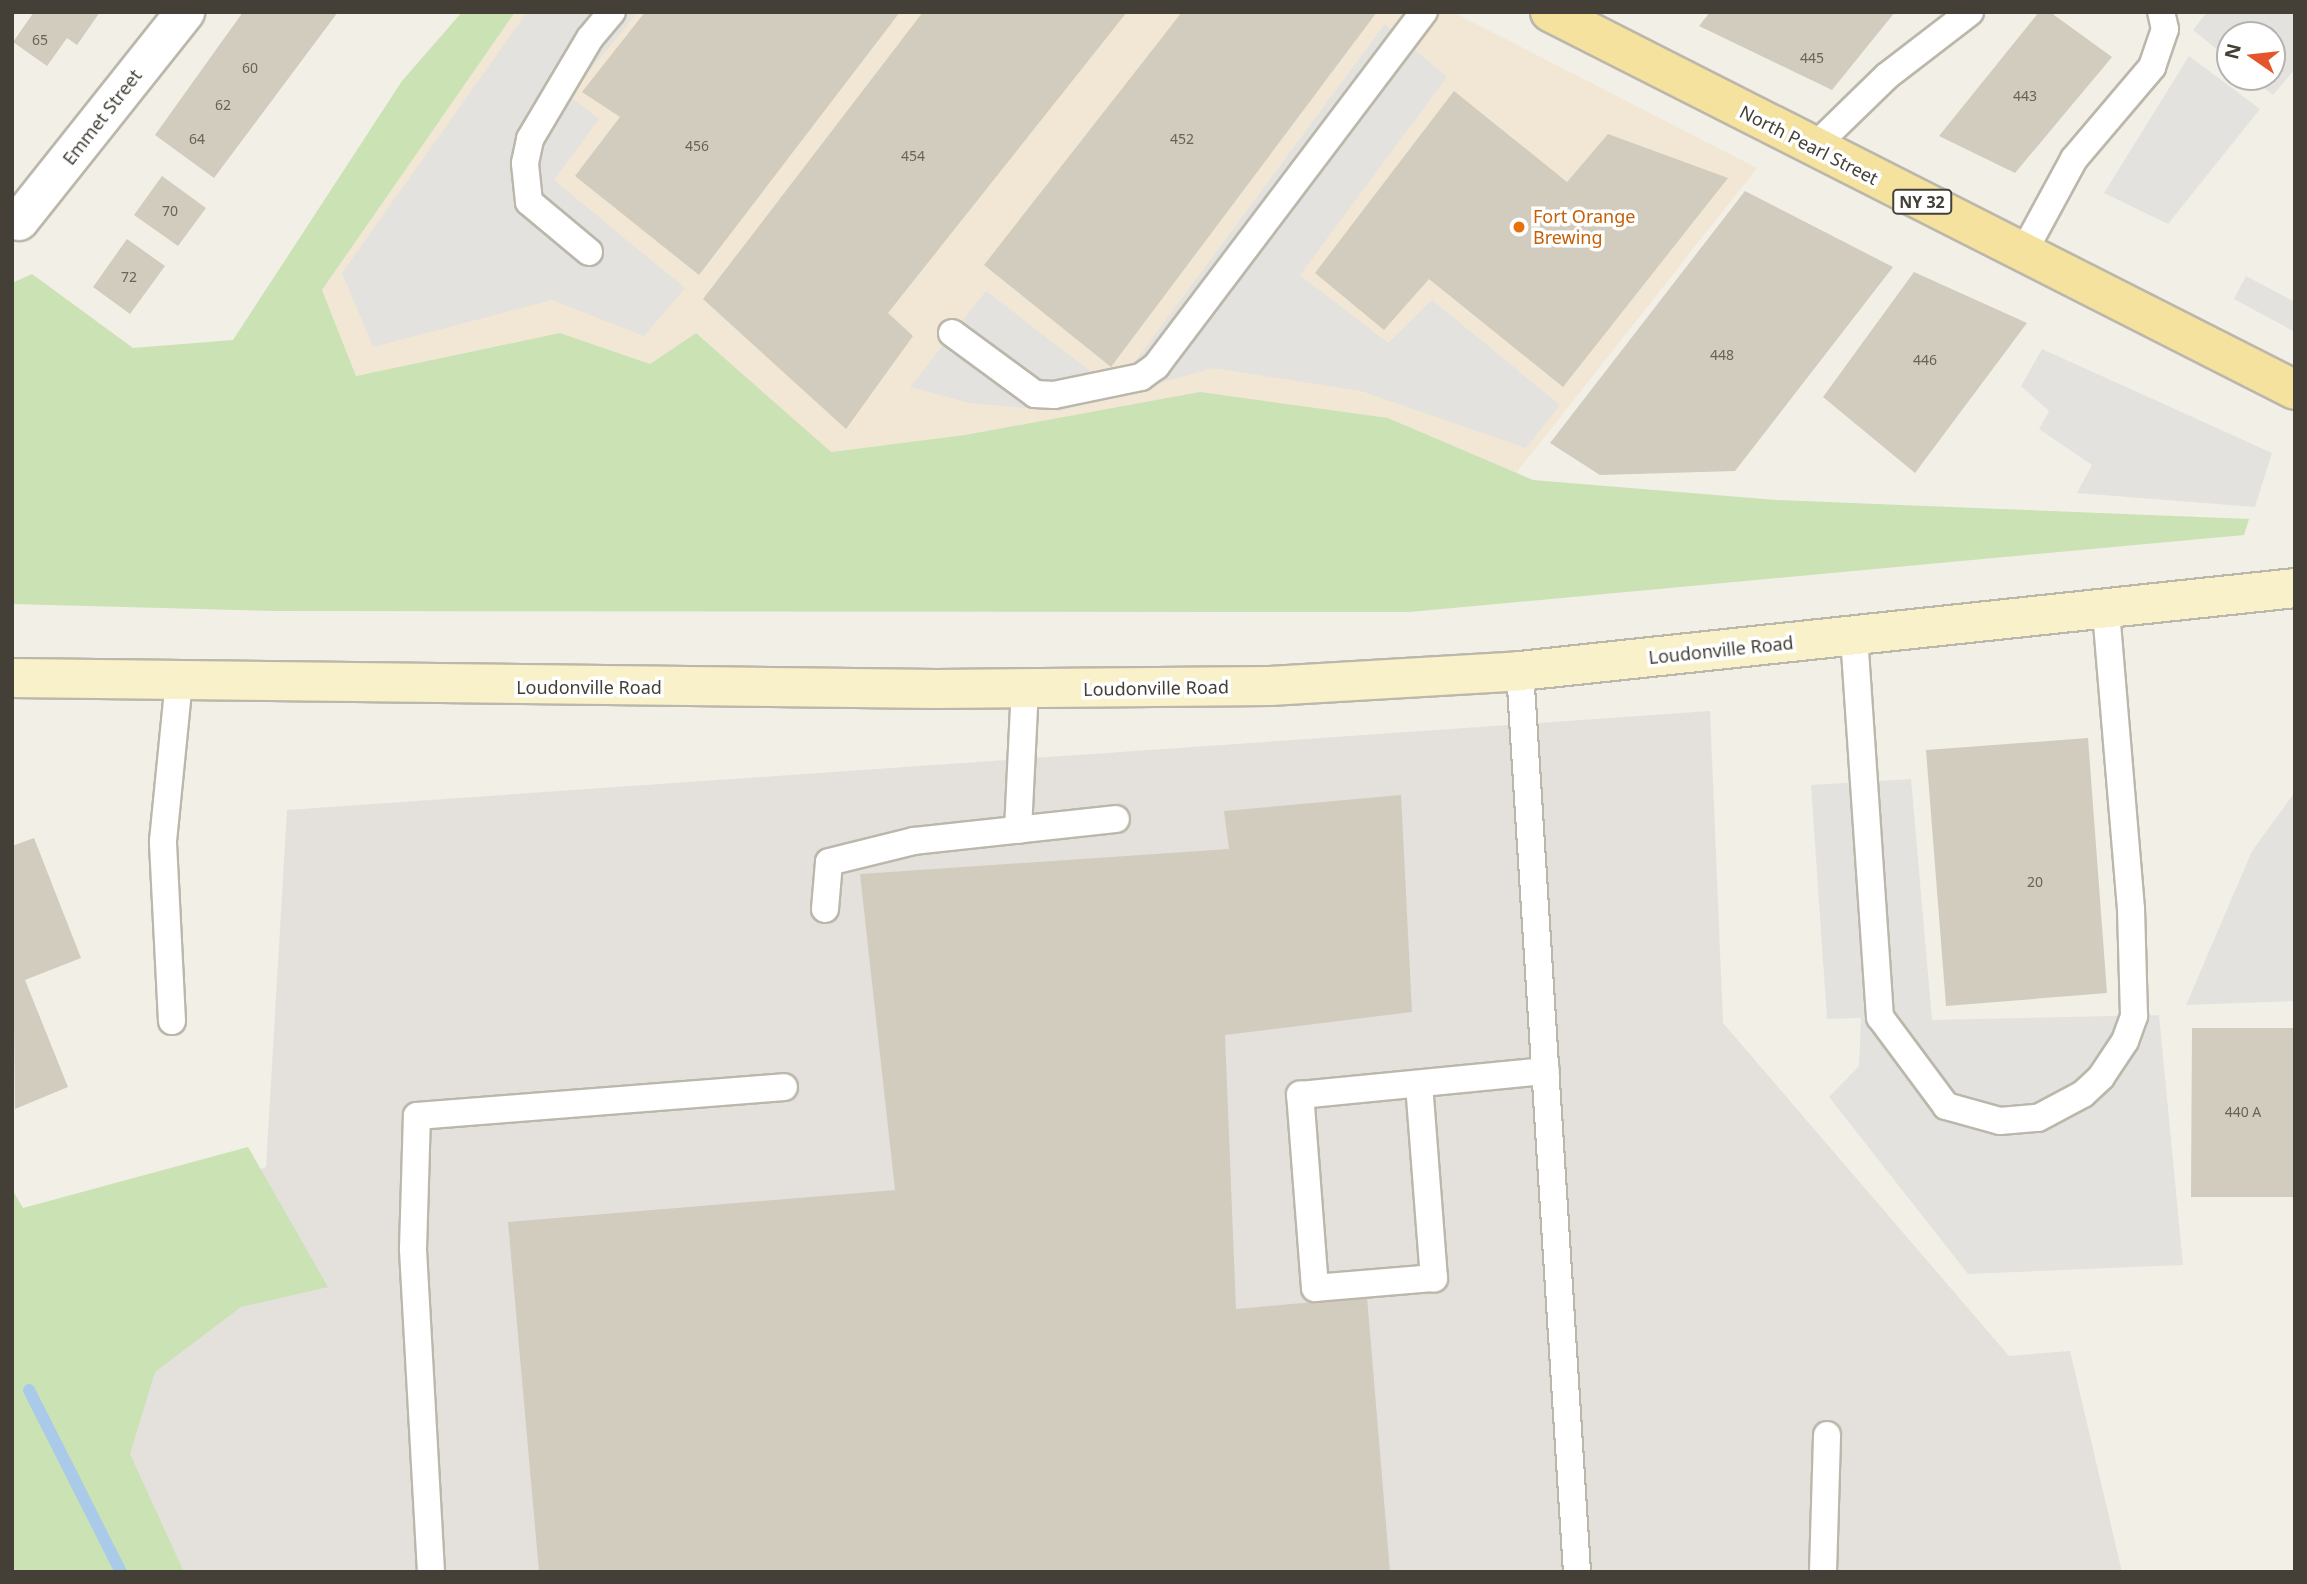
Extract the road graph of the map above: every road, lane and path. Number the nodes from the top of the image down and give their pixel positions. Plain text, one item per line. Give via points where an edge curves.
1 (185, 12) edge
2 (612, 12) edge
3 (1424, 12) edge
4 (1970, 12) edge
5 (2161, 12) edge
6 (1563, 15) edge
7 (1814, 147) junction
8 (19, 221) dead end
9 (589, 252) dead end
10 (2023, 253) junction
11 (952, 333) dead end
12 (2295, 390) edge
13 (2295, 588) edge
14 (2106, 609) junction
15 (1854, 636) junction
16 (1520, 671) junction
17 (12, 678) edge
18 (179, 681) junction
19 (1025, 689) junction
20 (1116, 819) dead end
21 (1018, 830) junction
22 (825, 909) dead end
23 (172, 1020) dead end
24 (1546, 1071) junction
25 (1419, 1084) junction
26 (784, 1087) dead end
27 (1828, 1435) dead end
28 (431, 1572) edge
29 (1577, 1572) edge
30 (1823, 1572) edge

1 - 8 street, Emmet Street
2 - 9 lane via 590,38 530,139 524,163 529,201
3 - 11 lane via 1156,366 1141,377 1054,395 1035,394
4 - 7 lane via 1887,76
5 - 10 lane via 2165,29 2152,67 2074,159
6 - 7 main road, North Pearl Street / NY 32
7 - 10 main road, North Pearl Street / NY 32
10 - 12 main road, North Pearl Street / NY 32
13 - 14 main road, Loudonville Road
14 - 15 main road, Loudonville Road
14 - 15 lane via 2131,909 2134,1016 2125,1041 2101,1077 2083,1094 2038,1118 2000,1121 1946,1106 1880,1017
15 - 16 main road, Loudonville Road
16 - 19 main road, Loudonville Road via 1258,687
16 - 24 lane
17 - 18 main road, Loudonville Road
18 - 19 main road, Loudonville Road
18 - 23 lane via 163,841
19 - 21 lane
20 - 21 lane
21 - 22 lane via 914,841 829,862
24 - 25 lane
24 - 29 lane
25 - 25 lane via 1300,1095 1315,1288 1434,1278
26 - 28 lane via 417,1116 413,1249
27 - 30 lane

